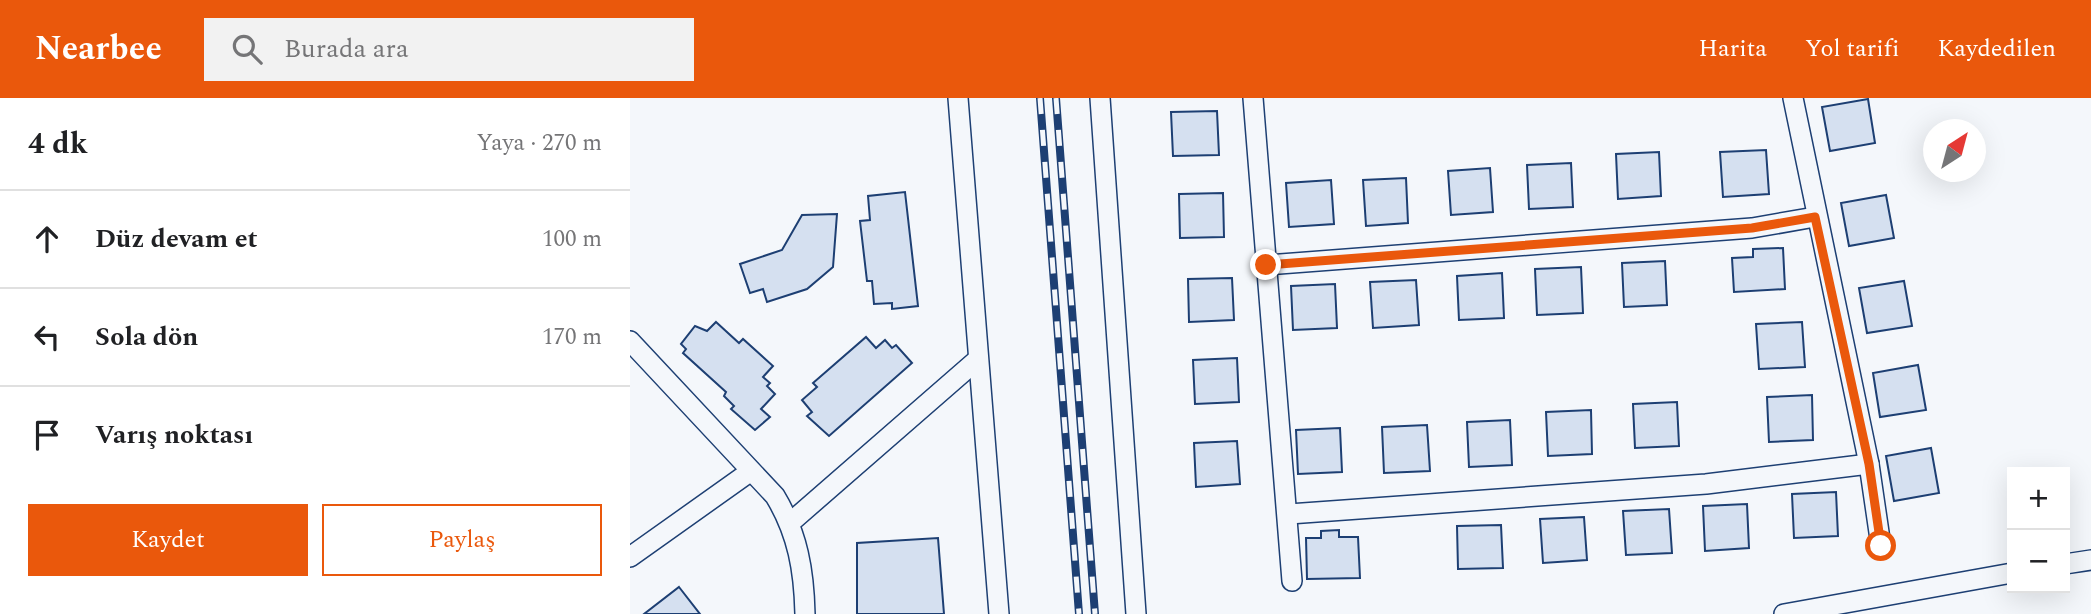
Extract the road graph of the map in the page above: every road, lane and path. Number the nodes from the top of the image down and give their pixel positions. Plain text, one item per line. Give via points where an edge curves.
1 (958, 98) edge
2 (1100, 98) edge
3 (1253, 98) edge
4 (1793, 98) edge
5 (1815, 217) junction
6 (1266, 265) junction
7 (630, 341) edge
8 (977, 360) junction
9 (1869, 464) junction
10 (751, 471) junction
11 (1289, 514) junction
12 (791, 522) junction
13 (1881, 546) dead end
14 (630, 557) edge
15 (2091, 559) edge
16 (2070, 563) edge
17 (2007, 574) edge
18 (1292, 581) dead end
19 (806, 614) edge
20 (999, 614) edge
21 (1136, 614) edge
22 (1784, 614) edge

1 - 8 street
2 - 21 street
3 - 6 street
4 - 5 street
5 - 6 street via 1752,228
5 - 9 street
6 - 11 street
7 - 10 street
8 - 12 street
8 - 20 street
9 - 11 street via 1706,484
9 - 13 street
10 - 12 street
10 - 14 street
11 - 18 street
12 - 19 street
15 - 16 street
17 - 22 street

